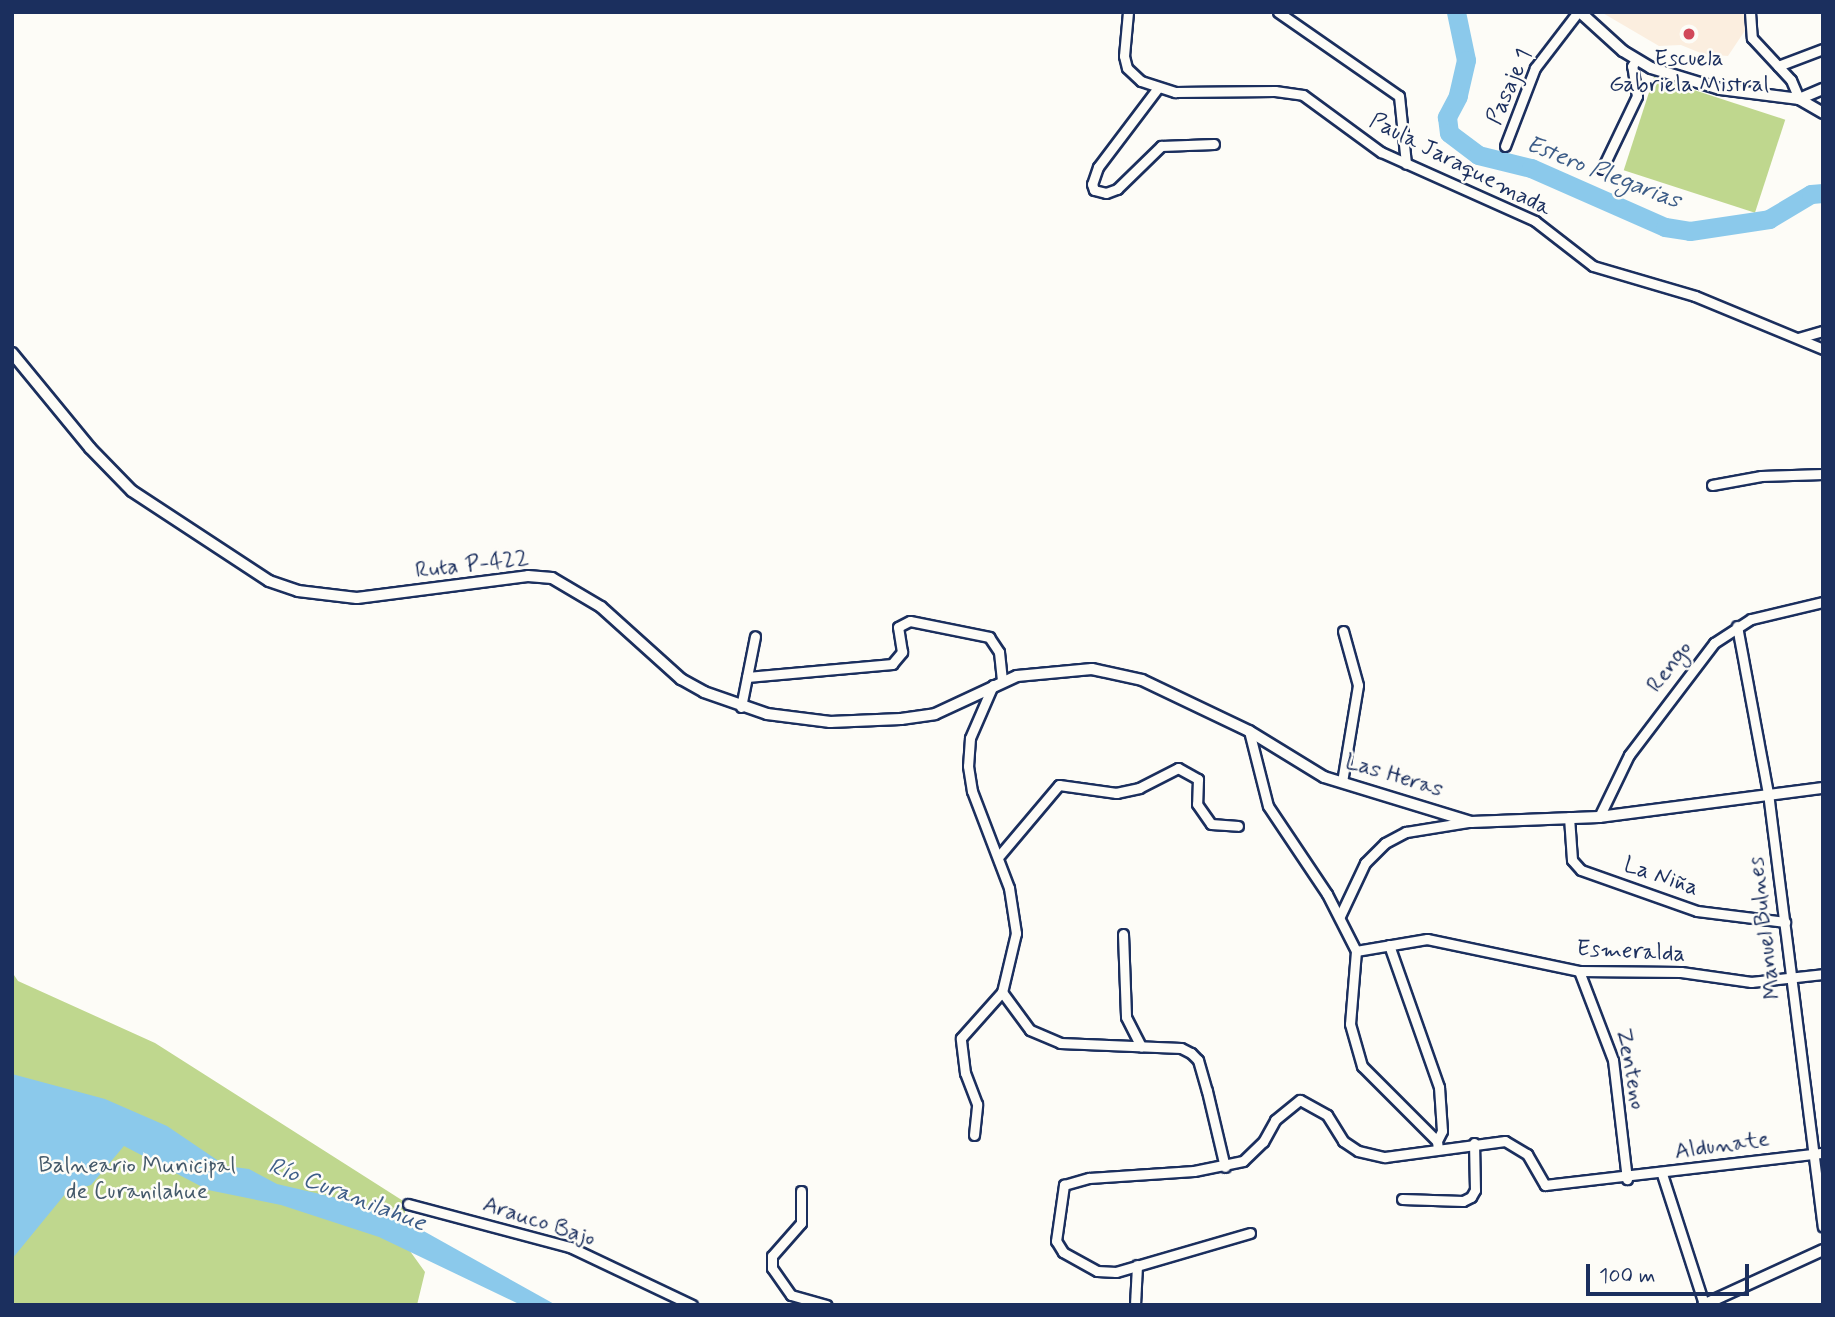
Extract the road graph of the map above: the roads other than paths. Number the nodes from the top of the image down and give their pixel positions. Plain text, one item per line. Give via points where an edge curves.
1 (1128, 12) edge
2 (1278, 12) edge
3 (1579, 12) edge
4 (1750, 12) edge
5 (1823, 49) edge
6 (1636, 60) junction
7 (1778, 66) junction
8 (1157, 89) junction
9 (1823, 89) edge
10 (1799, 99) junction
11 (1823, 113) edge
12 (1214, 144) dead end
13 (1505, 146) dead end
14 (1406, 164) junction
15 (1602, 169) dead end
16 (1823, 331) edge
17 (1798, 338) junction
18 (1823, 349) edge
19 (12, 353) edge
20 (1823, 474) edge
21 (1712, 485) dead end
22 (1823, 602) edge
23 (1737, 626) junction
24 (1343, 631) dead end
25 (755, 636) dead end
26 (747, 677) junction
27 (997, 683) junction
28 (981, 694) joint
29 (741, 706) junction
30 (1249, 731) junction
31 (1342, 782) junction
32 (1823, 788) edge
33 (1768, 793) junction
34 (1569, 817) junction
35 (1599, 817) junction
36 (1471, 822) junction
37 (1238, 826) dead end
38 (999, 856) junction
39 (1340, 916) junction
40 (1785, 922) junction
41 (1123, 934) dead end
42 (1389, 945) junction
43 (1356, 951) junction
44 (1579, 971) junction
45 (1823, 974) edge
46 (1790, 980) junction
47 (1002, 992) junction
48 (1141, 1046) junction
49 (974, 1135) dead end
50 (1474, 1143) junction
51 (1437, 1145) junction
52 (1823, 1153) edge
53 (1811, 1154) junction
54 (1225, 1167) junction
55 (1662, 1174) junction
56 (1627, 1179) junction
57 (801, 1191) dead end
58 (1402, 1199) dead end
59 (408, 1203) dead end
60 (1823, 1227) edge
61 (1250, 1233) dead end
62 (1823, 1251) edge
63 (1137, 1265) junction
64 (692, 1305) edge
65 (827, 1305) edge
66 (1135, 1305) edge
67 (1703, 1305) edge

1 - 8 street via 1124,34 1127,68
2 - 14 street via 1399,96
3 - 6 street
3 - 13 street, Pasaje 1 via 1535,68
4 - 7 street via 1752,38
5 - 7 street
6 - 10 street via 1720,89
6 - 15 street via 1632,66 1637,96
7 - 10 street
8 - 12 street via 1098,167 1094,190 1106,193 1117,189 1161,146
8 - 14 street, Paula Jaraquemada via 1296,93 1368,144
9 - 10 street
10 - 11 street
14 - 17 street, Paula Jaraquemada via 1535,221 1593,266 1695,296
16 - 17 street
17 - 18 street, Paula Jaraquemada
19 - 29 street, Ruta P-422 via 132,491 258,576 298,591 357,598 528,576 552,578 601,607 681,679
20 - 21 street via 1769,475
22 - 23 street, Rengo
23 - 33 street, Manuel Bulnes
23 - 35 street, Rengo via 1708,649 1642,736
24 - 31 street via 1358,685
25 - 26 street
26 - 27 street via 892,664 902,652 898,627 910,621 989,637 999,652
26 - 29 street
27 - 28 street, Las Heras
27 - 30 street, Las Heras via 1045,672 1111,670
27 - 38 street via 970,738 968,766 972,791
28 - 29 street, Ruta P-422 via 934,714 867,722 780,716
30 - 31 street, Las Heras via 1324,777
30 - 39 street via 1268,806
31 - 36 street, Las Heras
32 - 33 street, Las Heras
33 - 35 street, Las Heras
33 - 40 street, Manuel Bulnes
34 - 35 street, Las Heras
34 - 36 street, Las Heras
34 - 40 street, La Niña via 1572,860 1581,870 1697,911
36 - 39 street via 1406,832 1385,843 1365,863
37 - 38 street via 1211,824 1197,804 1198,779 1178,768 1139,788 1116,793 1059,785
38 - 47 street via 1016,933
39 - 43 street
40 - 46 street, Manuel Bulnes
41 - 48 street via 1126,1017
42 - 43 street, Esmeralda
42 - 44 street, Esmeralda via 1433,940
42 - 51 street via 1439,1087 1442,1131
43 - 51 street via 1350,1024 1362,1066
44 - 46 street, Esmeralda via 1681,972 1751,982
44 - 56 street, Zenteno via 1613,1060
45 - 46 street, Esmeralda
46 - 53 street, Manuel Bulnes
47 - 48 street via 1030,1030 1041,1036 1099,1048
47 - 49 street via 961,1038 965,1073 976,1104
48 - 54 street via 1181,1048 1198,1060
50 - 51 street
50 - 56 street, Aldunate via 1492,1140 1517,1145 1545,1185
50 - 58 street via 1475,1190 1471,1197 1463,1201
51 - 54 street via 1385,1157 1358,1151 1343,1141 1327,1115 1300,1100 1275,1120 1254,1152
52 - 53 street, Aldunate
53 - 55 street, Aldunate
53 - 60 street, Manuel Bulnes
54 - 63 street via 1089,1178 1064,1185 1056,1241 1063,1252 1097,1271 1121,1271
55 - 56 street, Aldunate
55 - 67 street
57 - 65 street via 801,1223 772,1256 772,1268 791,1294
59 - 64 street, Arauco Bajo via 569,1247
61 - 63 street
62 - 67 street
63 - 66 street

